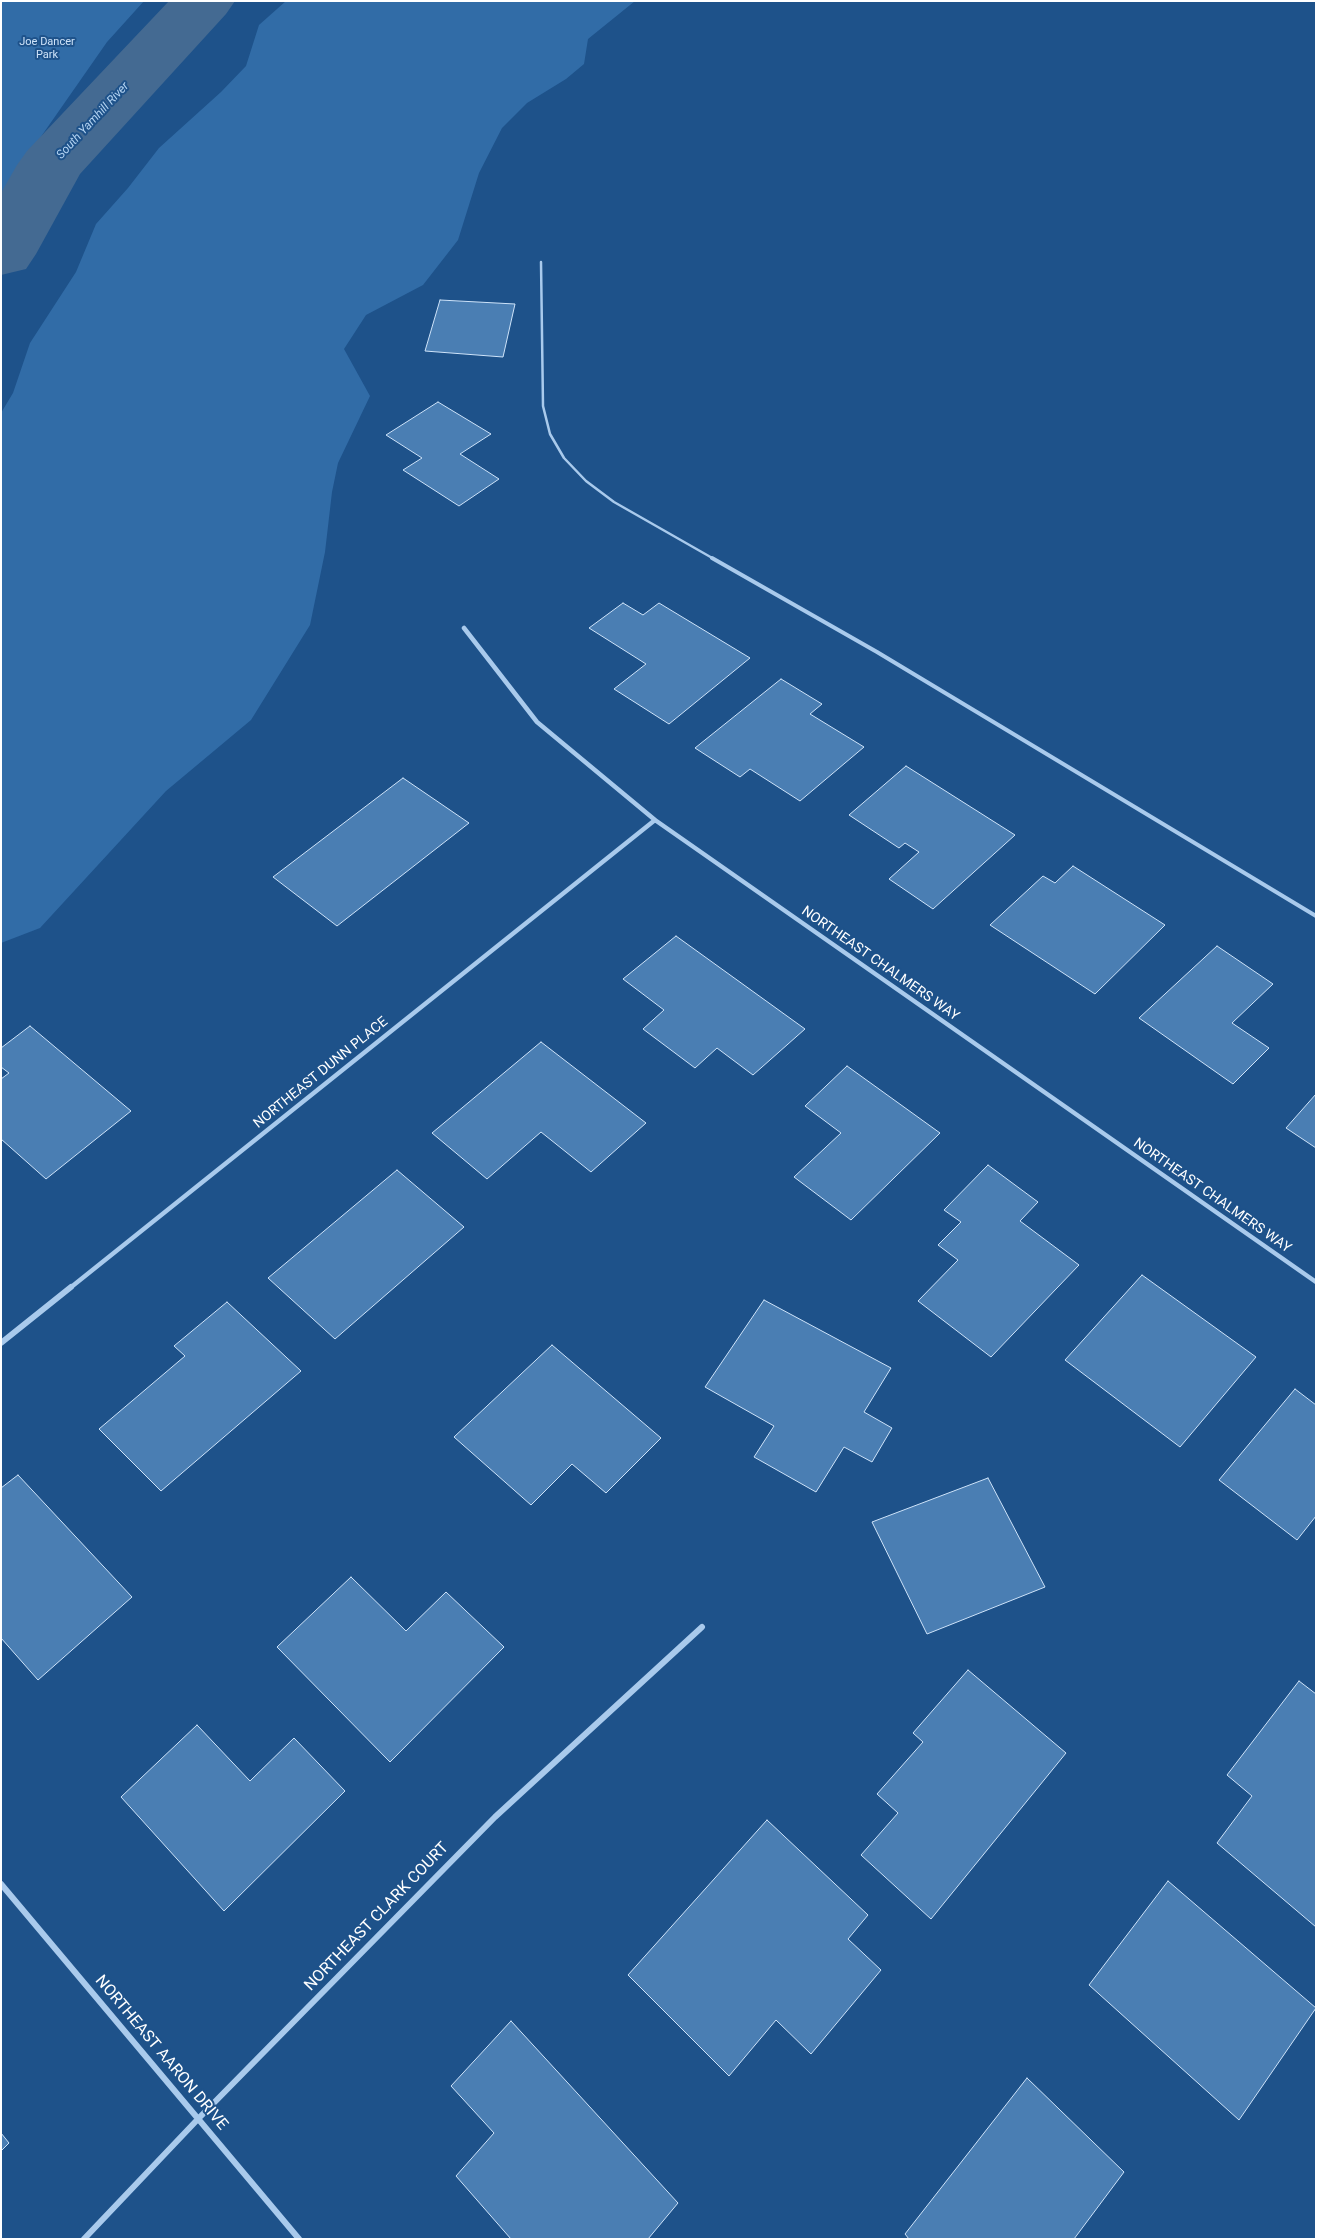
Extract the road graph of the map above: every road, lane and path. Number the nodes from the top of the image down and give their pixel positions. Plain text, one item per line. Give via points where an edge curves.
1 (542, 262) dead end
2 (464, 628) dead end
3 (655, 820) junction
4 (1316, 916) edge
5 (1316, 1282) edge
6 (1, 1343) edge
7 (702, 1627) dead end
8 (1, 1884) edge
9 (198, 2119) junction
10 (84, 2239) edge
11 (299, 2239) edge

1 - 4 lane via 543,406 550,434 564,458 586,481 614,502 885,657
2 - 3 street, NORTHEAST CHALMERS WAY via 538,722
3 - 5 street, NORTHEAST CHALMERS WAY
3 - 6 street, NORTHEAST DUNN PLACE
7 - 9 street, NORTHEAST CLARK COURT via 495,1817
8 - 9 street, NORTHEAST AARON DRIVE
9 - 10 street, NORTHEAST CLARK COURT
9 - 11 street, NORTHEAST AARON DRIVE

